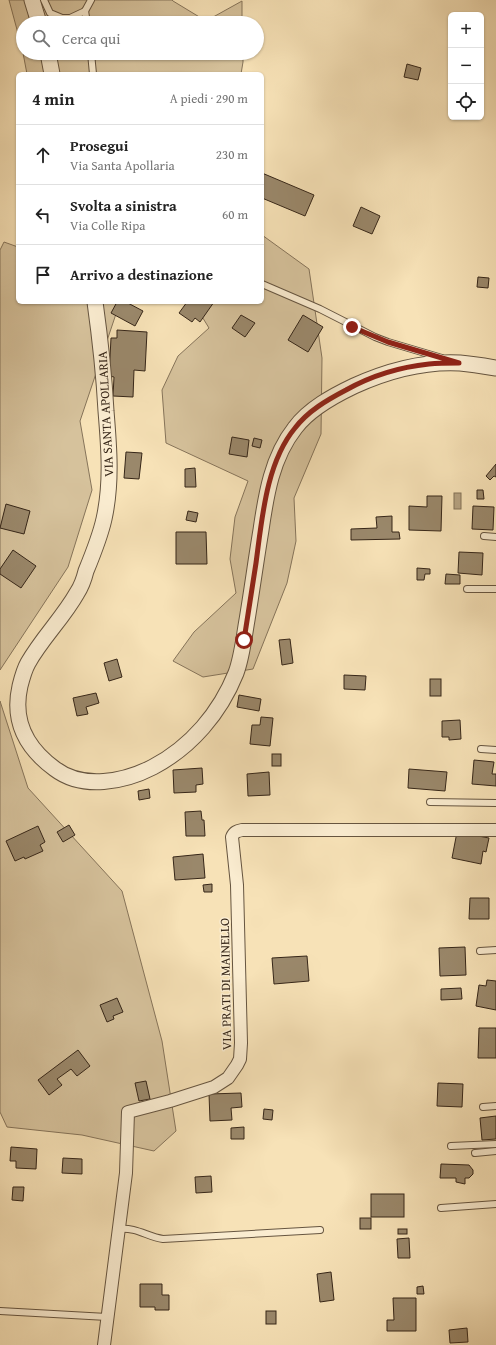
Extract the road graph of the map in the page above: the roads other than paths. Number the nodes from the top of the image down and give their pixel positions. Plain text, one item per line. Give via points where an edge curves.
1 (32, 0) edge
2 (44, 0) edge
3 (91, 0) edge
4 (86, 11) junction
5 (37, 16) edge
6 (57, 16) edge
7 (75, 16) edge
8 (86, 16) edge
9 (49, 60) edge
10 (92, 60) edge
11 (92, 63) junction
12 (52, 72) edge
13 (89, 72) edge
14 (93, 72) edge
15 (264, 285) edge
16 (95, 304) edge
17 (459, 363) junction
18 (496, 368) edge
19 (484, 536) dead end
20 (496, 537) edge
21 (467, 589) dead end
22 (496, 589) edge
23 (482, 749) dead end
24 (496, 750) edge
25 (430, 802) dead end
26 (496, 803) edge
27 (496, 830) edge
28 (496, 950) edge
29 (480, 951) dead end
30 (496, 1106) edge
31 (483, 1107) dead end
32 (496, 1144) edge
33 (451, 1146) dead end
34 (475, 1152) dead end
35 (496, 1152) edge
36 (496, 1204) edge
37 (441, 1208) dead end
38 (119, 1229) junction
39 (320, 1230) dead end
40 (0, 1311) edge
41 (107, 1317) junction
42 (104, 1345) edge

1 - 5 street
2 - 6 lane via 50,13
3 - 4 lane
4 - 7 lane
4 - 8 lane
9 - 12 street
10 - 11 lane
11 - 13 lane
11 - 14 lane
15 - 17 lane via 375,337
16 - 17 street, VIA SANTA APOLLARIA via 109,449 110,484 104,520 79,591 26,666 18,697 18,712 24,738 58,772 81,780 112,780 134,775 156,765 198,734 226,695 237,671 244,640 270,480 287,439 302,420 339,394 378,376 430,364
17 - 18 street, VIA SANTA APOLLARIA
19 - 20 lane
21 - 22 lane
23 - 24 lane
25 - 26 lane
27 - 38 street, VIA PRATI DI MAINELLO via 236,832 232,837 237,885 240,1059 228,1078 214,1087 128,1112 126,1172
28 - 29 lane
30 - 31 lane
32 - 33 lane
34 - 35 lane
36 - 37 lane
38 - 39 lane via 134,1229 163,1239
38 - 41 street, VIA PRATI DI MAINELLO
40 - 41 lane
41 - 42 street, VIA PRATI DI MAINELLO

